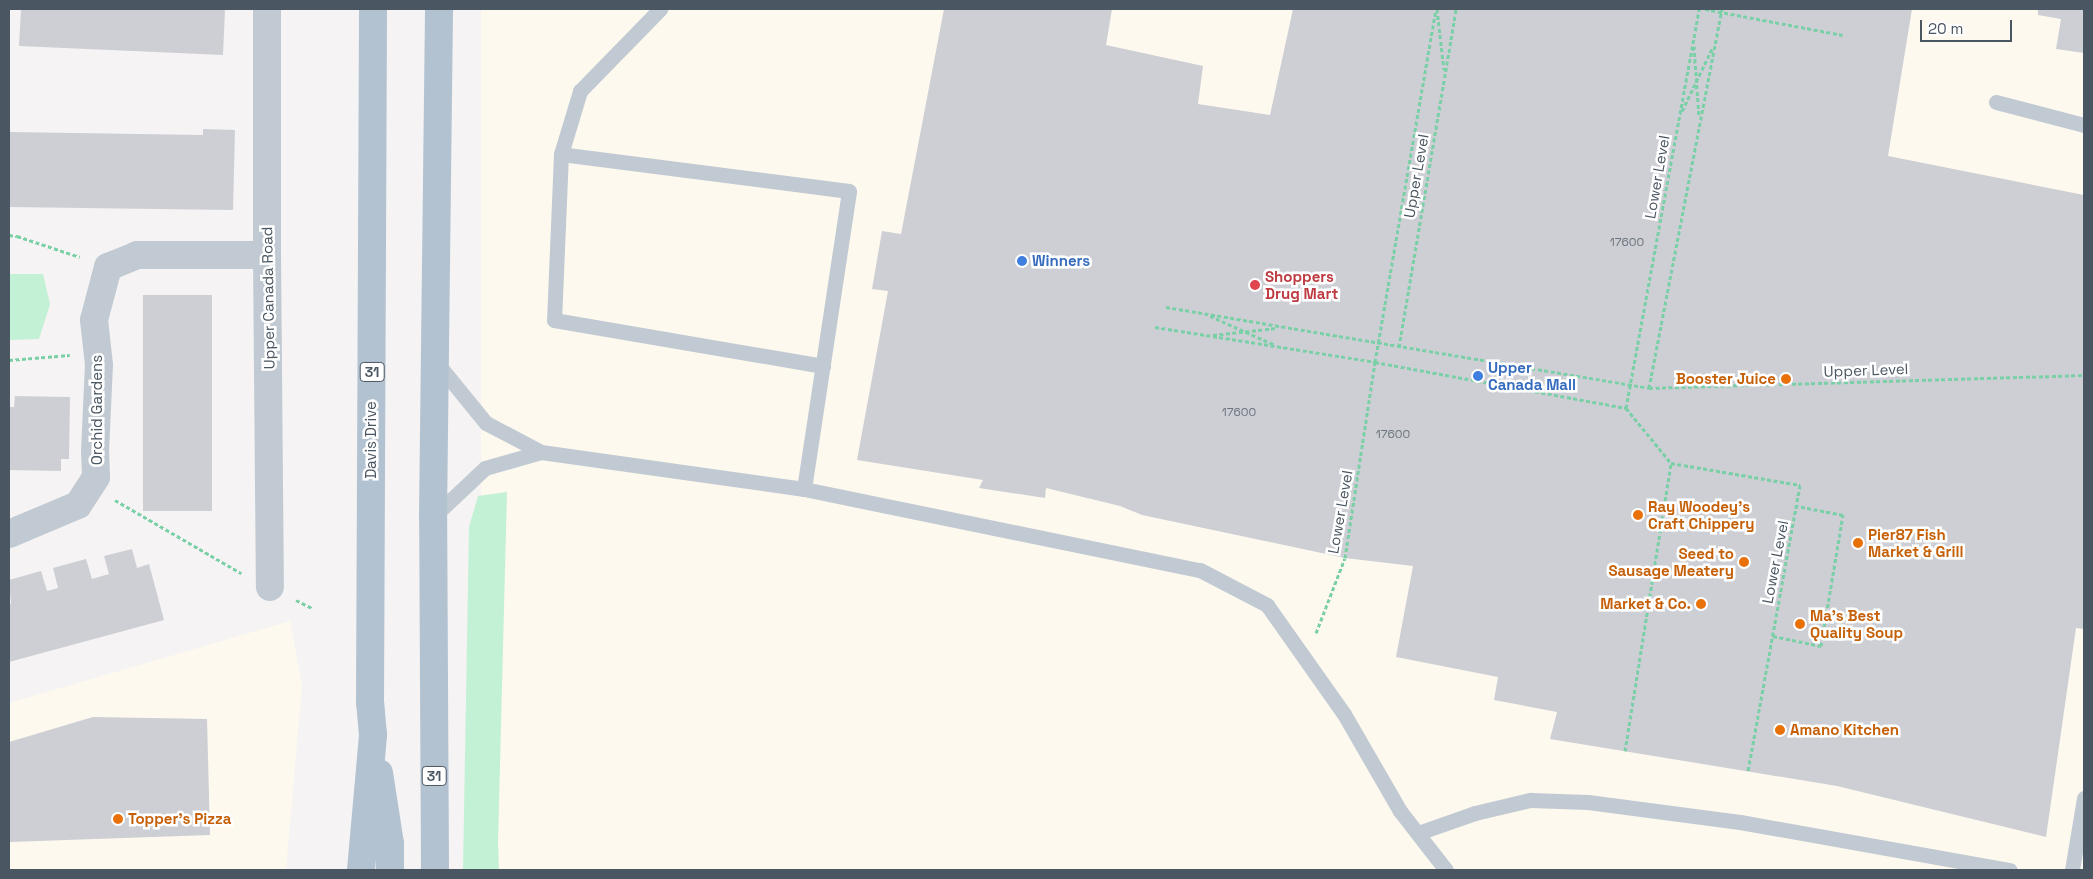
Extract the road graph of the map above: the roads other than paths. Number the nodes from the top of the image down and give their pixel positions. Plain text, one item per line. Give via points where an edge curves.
1 (267, 9) edge
2 (373, 9) edge
3 (439, 9) edge
4 (660, 9) edge
5 (1996, 102) dead end
6 (2084, 125) edge
7 (561, 154) junction
8 (267, 254) junction
9 (435, 360) junction
10 (823, 366) junction
11 (541, 452) junction
12 (804, 489) junction
13 (433, 517) junction
14 (9, 534) edge
15 (270, 587) road end
16 (433, 682) junction
17 (373, 735) junction
18 (2084, 798) edge
19 (366, 803) junction
20 (1418, 834) junction
21 (361, 870) edge
22 (368, 870) edge
23 (390, 870) edge
24 (428, 870) edge
25 (435, 870) edge
26 (1446, 870) edge
27 (2010, 870) edge
28 (2072, 870) edge

1 - 8 street, Upper Canada Road
2 - 17 main road, Davis Drive / 31 via 370,703
3 - 9 main road, 31
4 - 7 lane via 580,91
5 - 6 lane
7 - 10 lane via 554,320
7 - 10 lane via 849,191
8 - 14 street, Orchid Gardens via 137,255 108,266 94,320 98,353 96,477 78,505
8 - 15 street, Upper Canada Road
9 - 11 lane via 486,422
9 - 13 main road, 31
10 - 12 lane
11 - 12 lane
11 - 13 lane via 485,468
12 - 20 lane via 1200,570 1267,605 1344,714 1400,811
13 - 16 main road, 31
16 - 24 lane
16 - 25 main road, 31
17 - 19 main road, Davis Drive / 31
17 - 23 main road via 390,844
18 - 28 lane
19 - 21 main road, Davis Drive / 31
19 - 22 lane
20 - 26 lane
20 - 27 lane via 1475,813 1530,800 1588,802 1740,822

